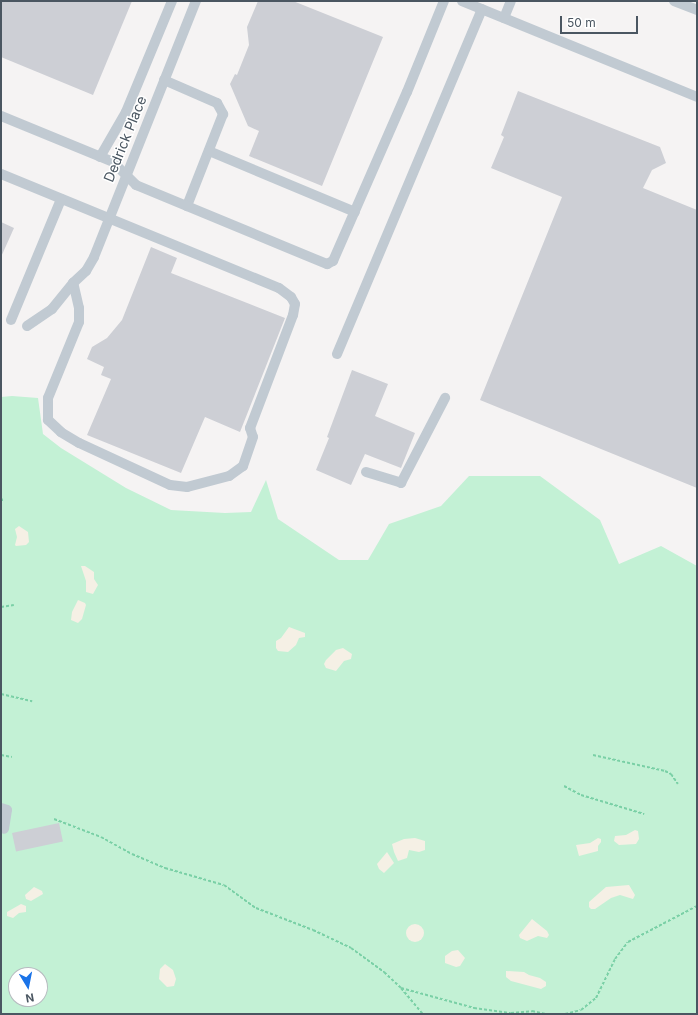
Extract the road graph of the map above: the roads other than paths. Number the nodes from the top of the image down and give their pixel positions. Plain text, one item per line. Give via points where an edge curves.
1 (172, 1) edge
2 (196, 1) edge
3 (444, 1) edge
4 (462, 1) edge
5 (511, 1) edge
6 (674, 1) edge
7 (482, 9) junction
8 (697, 10) edge
9 (504, 18) junction
10 (164, 80) junction
11 (697, 97) edge
12 (1, 116) edge
13 (209, 151) junction
14 (100, 157) junction
15 (1, 174) edge
16 (126, 177) junction
17 (61, 199) junction
18 (187, 206) junction
19 (355, 212) junction
20 (109, 218) junction
21 (72, 283) junction
22 (11, 320) dead end
23 (27, 326) dead end
24 (337, 354) dead end
25 (445, 398) dead end
26 (366, 472) dead end
27 (1, 808) edge
28 (4, 829) dead end

1 - 14 street via 126,112
2 - 10 street, Dedrick Place
3 - 19 street
4 - 7 street
5 - 9 street
6 - 8 street
7 - 9 street
7 - 24 street
9 - 11 street
10 - 13 street via 217,103 223,114
10 - 16 street, Dedrick Place
12 - 14 street
13 - 18 street
13 - 19 street
14 - 16 street via 113,162
15 - 17 street
16 - 18 street via 136,185
16 - 20 street, Dedrick Place
17 - 20 street
17 - 22 street
18 - 19 street via 327,264 333,261
20 - 21 street, Dedrick Place via 86,271
20 - 21 street via 279,288 291,297 295,304 250,428 253,437 242,466 229,476 187,488 170,485 79,443 48,420 48,398 79,322 79,308
21 - 23 street, Dedrick Place via 52,308
25 - 26 street via 401,483
27 - 28 street via 7,810

